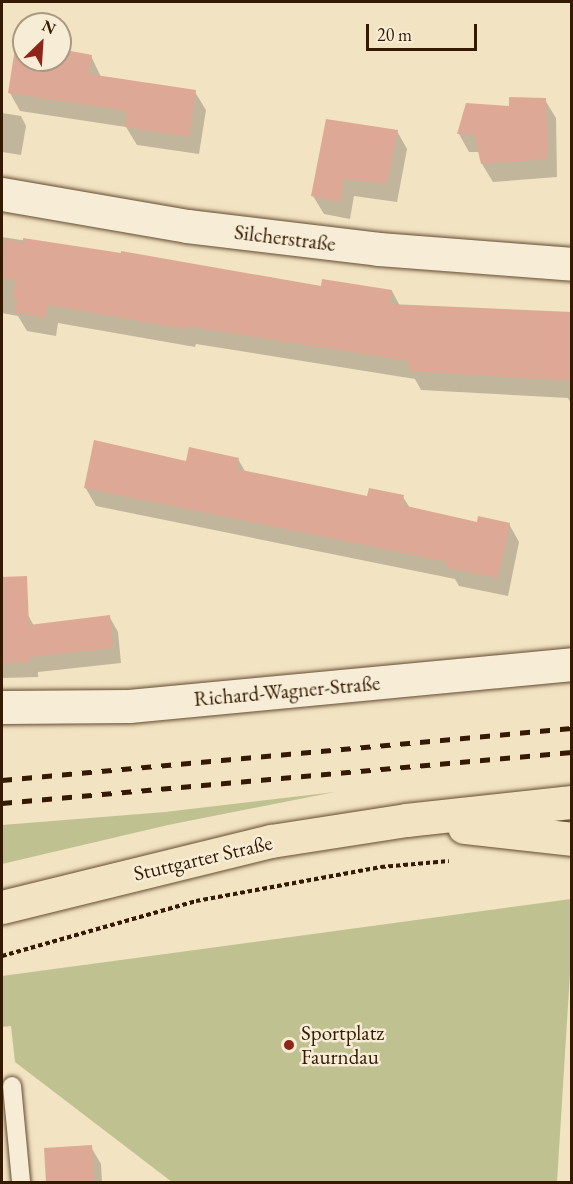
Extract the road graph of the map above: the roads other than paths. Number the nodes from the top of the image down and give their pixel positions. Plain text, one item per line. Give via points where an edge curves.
1 (2, 194) edge
2 (572, 264) edge
3 (572, 664) edge
4 (2, 708) edge
5 (572, 802) edge
6 (406, 820) junction
7 (572, 839) edge
8 (2, 907) edge
9 (12, 1086) dead end
10 (21, 1182) edge

1 - 2 street, Silcherstraße via 187,226 379,249
3 - 4 street, Richard-Wagner-Straße via 129,706
5 - 6 main road, Stuttgarter Straße
6 - 7 main road, Stuttgarter Straße
6 - 8 main road, Stuttgarter Straße via 271,841
9 - 10 lane

